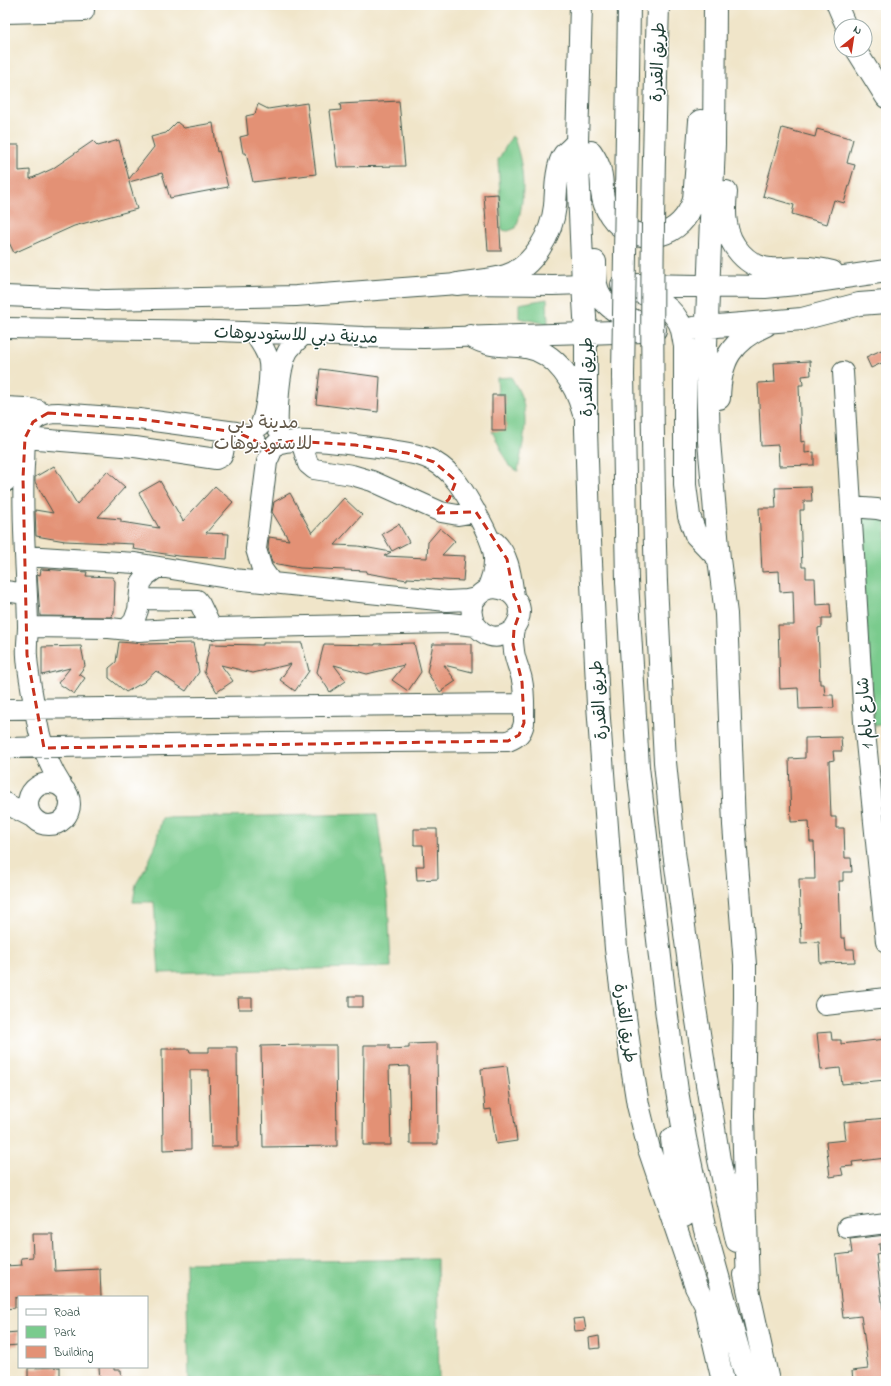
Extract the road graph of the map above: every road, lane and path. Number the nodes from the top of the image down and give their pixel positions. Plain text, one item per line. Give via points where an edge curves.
1 (629, 5) edge
2 (658, 5) edge
3 (715, 5) edge
4 (837, 5) edge
5 (580, 9) edge
6 (84, 11) dead end
7 (5, 13) edge
8 (843, 18) edge
9 (861, 58) edge
10 (715, 91) junction
11 (886, 98) edge
12 (714, 144) junction
13 (584, 147) junction
14 (886, 271) edge
15 (843, 277) junction
16 (457, 284) junction
17 (589, 284) junction
18 (622, 285) junction
19 (708, 286) junction
20 (5, 296) edge
21 (886, 302) edge
22 (773, 321) junction
23 (707, 327) junction
24 (5, 328) edge
25 (682, 329) junction
26 (655, 330) junction
27 (254, 333) junction
28 (586, 333) junction
29 (303, 335) junction
30 (471, 336) junction
31 (276, 359) junction
32 (842, 372) dead end
33 (5, 407) edge
34 (35, 424) junction
35 (586, 430) junction
36 (232, 432) junction
37 (267, 439) junction
38 (301, 441) junction
39 (709, 441) junction
40 (456, 480) junction
41 (5, 482) edge
42 (851, 507) junction
43 (432, 509) junction
44 (886, 511) edge
45 (476, 512) junction
46 (490, 538) junction
47 (256, 549) junction
48 (720, 559) junction
49 (124, 563) junction
50 (25, 564) junction
51 (158, 567) junction
52 (5, 578) edge
53 (233, 579) junction
54 (272, 583) junction
55 (5, 591) edge
56 (26, 594) junction
57 (482, 594) junction
58 (514, 596) junction
59 (140, 597) junction
60 (28, 627) junction
61 (212, 628) junction
62 (514, 628) junction
63 (126, 630) junction
64 (151, 631) junction
65 (482, 631) junction
66 (515, 660) junction
67 (524, 704) junction
68 (5, 709) edge
69 (35, 710) junction
70 (5, 748) edge
71 (44, 748) junction
72 (62, 786) junction
73 (37, 787) junction
74 (5, 798) edge
75 (5, 803) edge
76 (32, 817) junction
77 (880, 817) edge
78 (886, 942) edge
79 (886, 998) edge
80 (825, 1005) dead end
81 (666, 1009) junction
82 (886, 1223) edge
83 (847, 1228) dead end
84 (748, 1289) junction
85 (705, 1304) junction
86 (723, 1381) edge
87 (747, 1381) edge
88 (768, 1381) edge

1 - 81 main road, طريق القدرة, bridge via 623,375 627,581 638,767
2 - 84 main road, طريق القدرة, bridge via 652,390 656,582 665,762 695,1008 719,1160
3 - 10 main road, طريق القدرة
4 - 8 street
5 - 13 main road, طريق القدرة
6 - 7 street
9 - 11 street
10 - 12 main road, طريق القدرة
10 - 13 main road via 706,97 702,106 691,211 677,227 667,232 646,236 625,230 616,223 604,204 600,169
12 - 15 main road via 725,167 726,225 732,240 744,257 763,268 809,268 832,272
12 - 19 main road, طريق القدرة
13 - 16 main road via 563,156 557,181 553,219 546,238 531,259 521,268 504,276
13 - 17 main road, طريق القدرة
14 - 15 main road
15 - 19 main road via 765,287
16 - 17 street, مدينة دبي للاستوديوهات
16 - 20 street, مدينة دبي للاستوديوهات via 283,296 105,300
17 - 18 main road
17 - 26 main road via 612,309
17 - 28 main road, طريق القدرة
18 - 19 main road
18 - 25 main road via 662,304 674,314
19 - 23 main road, طريق القدرة
21 - 22 main road via 859,304 802,319
22 - 23 main road
22 - 39 main road via 740,341 724,363 719,384 718,418
23 - 25 main road
23 - 39 main road, طريق القدرة
24 - 27 street, مدينة دبي للاستوديوهات
25 - 26 main road
25 - 48 main road via 685,346 687,506 696,535
26 - 28 main road
27 - 29 street, مدينة دبي للاستوديوهات
27 - 31 street
28 - 30 street, مدينة دبي للاستوديوهات
28 - 35 main road, طريق القدرة
29 - 30 street, مدينة دبي للاستوديوهات via 417,338
29 - 31 street
30 - 35 main road via 491,345 526,347 550,358 559,366 573,387 582,408
31 - 37 street via 272,401 263,418
32 - 42 street, شارع بالم 1
33 - 34 street via 25,408
34 - 36 street via 138,419
34 - 36 street via 135,448 216,459 222,456
34 - 41 street via 19,419 12,423 12,468
34 - 50 street via 23,491
35 - 85 main road, طريق القدرة via 598,705 616,949 625,1019 638,1106 649,1149 696,1287
36 - 37 street
37 - 38 street
37 - 47 street
38 - 40 street via 355,445 421,456 446,470
38 - 43 street via 308,464 314,469 372,481
39 - 48 main road, طريق القدرة
40 - 43 street via 449,499
40 - 45 street
42 - 44 street
42 - 77 street, شارع بالم 1 via 864,722
43 - 45 street via 458,515
45 - 46 street
46 - 57 street via 495,559 494,568
46 - 58 street via 507,559
47 - 53 street via 244,570
47 - 54 street via 262,569
48 - 84 main road, طريق القدرة via 726,614 734,825 746,997 743,1116
49 - 50 street
49 - 51 street
49 - 59 street
50 - 52 street via 15,577
50 - 56 street
51 - 53 street
51 - 59 street via 147,575
53 - 54 street
54 - 57 street via 456,601
55 - 56 street
56 - 60 street
57 - 58 street via 497,588 506,590
57 - 65 street via 472,606 471,613
58 - 62 street via 520,612
59 - 61 street via 197,600
59 - 63 street via 134,621
59 - 64 street via 145,624
60 - 63 street
60 - 69 street via 27,655
61 - 64 street
61 - 65 street via 449,623
62 - 65 street via 506,634 496,636
62 - 66 street
63 - 64 street
65 - 66 street
66 - 67 street via 522,682
67 - 69 street
67 - 71 street via 523,729 508,741
68 - 69 street
69 - 71 street
70 - 71 street
71 - 72 street via 50,766
71 - 73 street
72 - 73 street via 48,782
72 - 76 street via 68,793 71,803 64,820 50,826 43,825
73 - 74 street
73 - 76 street via 28,804
75 - 76 street
77 - 78 street, شارع بالم 1
79 - 80 street
81 - 85 main road via 662,1060 676,1174
81 - 87 main road, طريق القدرة via 677,1091 694,1182 714,1266
82 - 83 street
84 - 88 main road, طريق القدرة
85 - 86 main road, طريق القدرة

